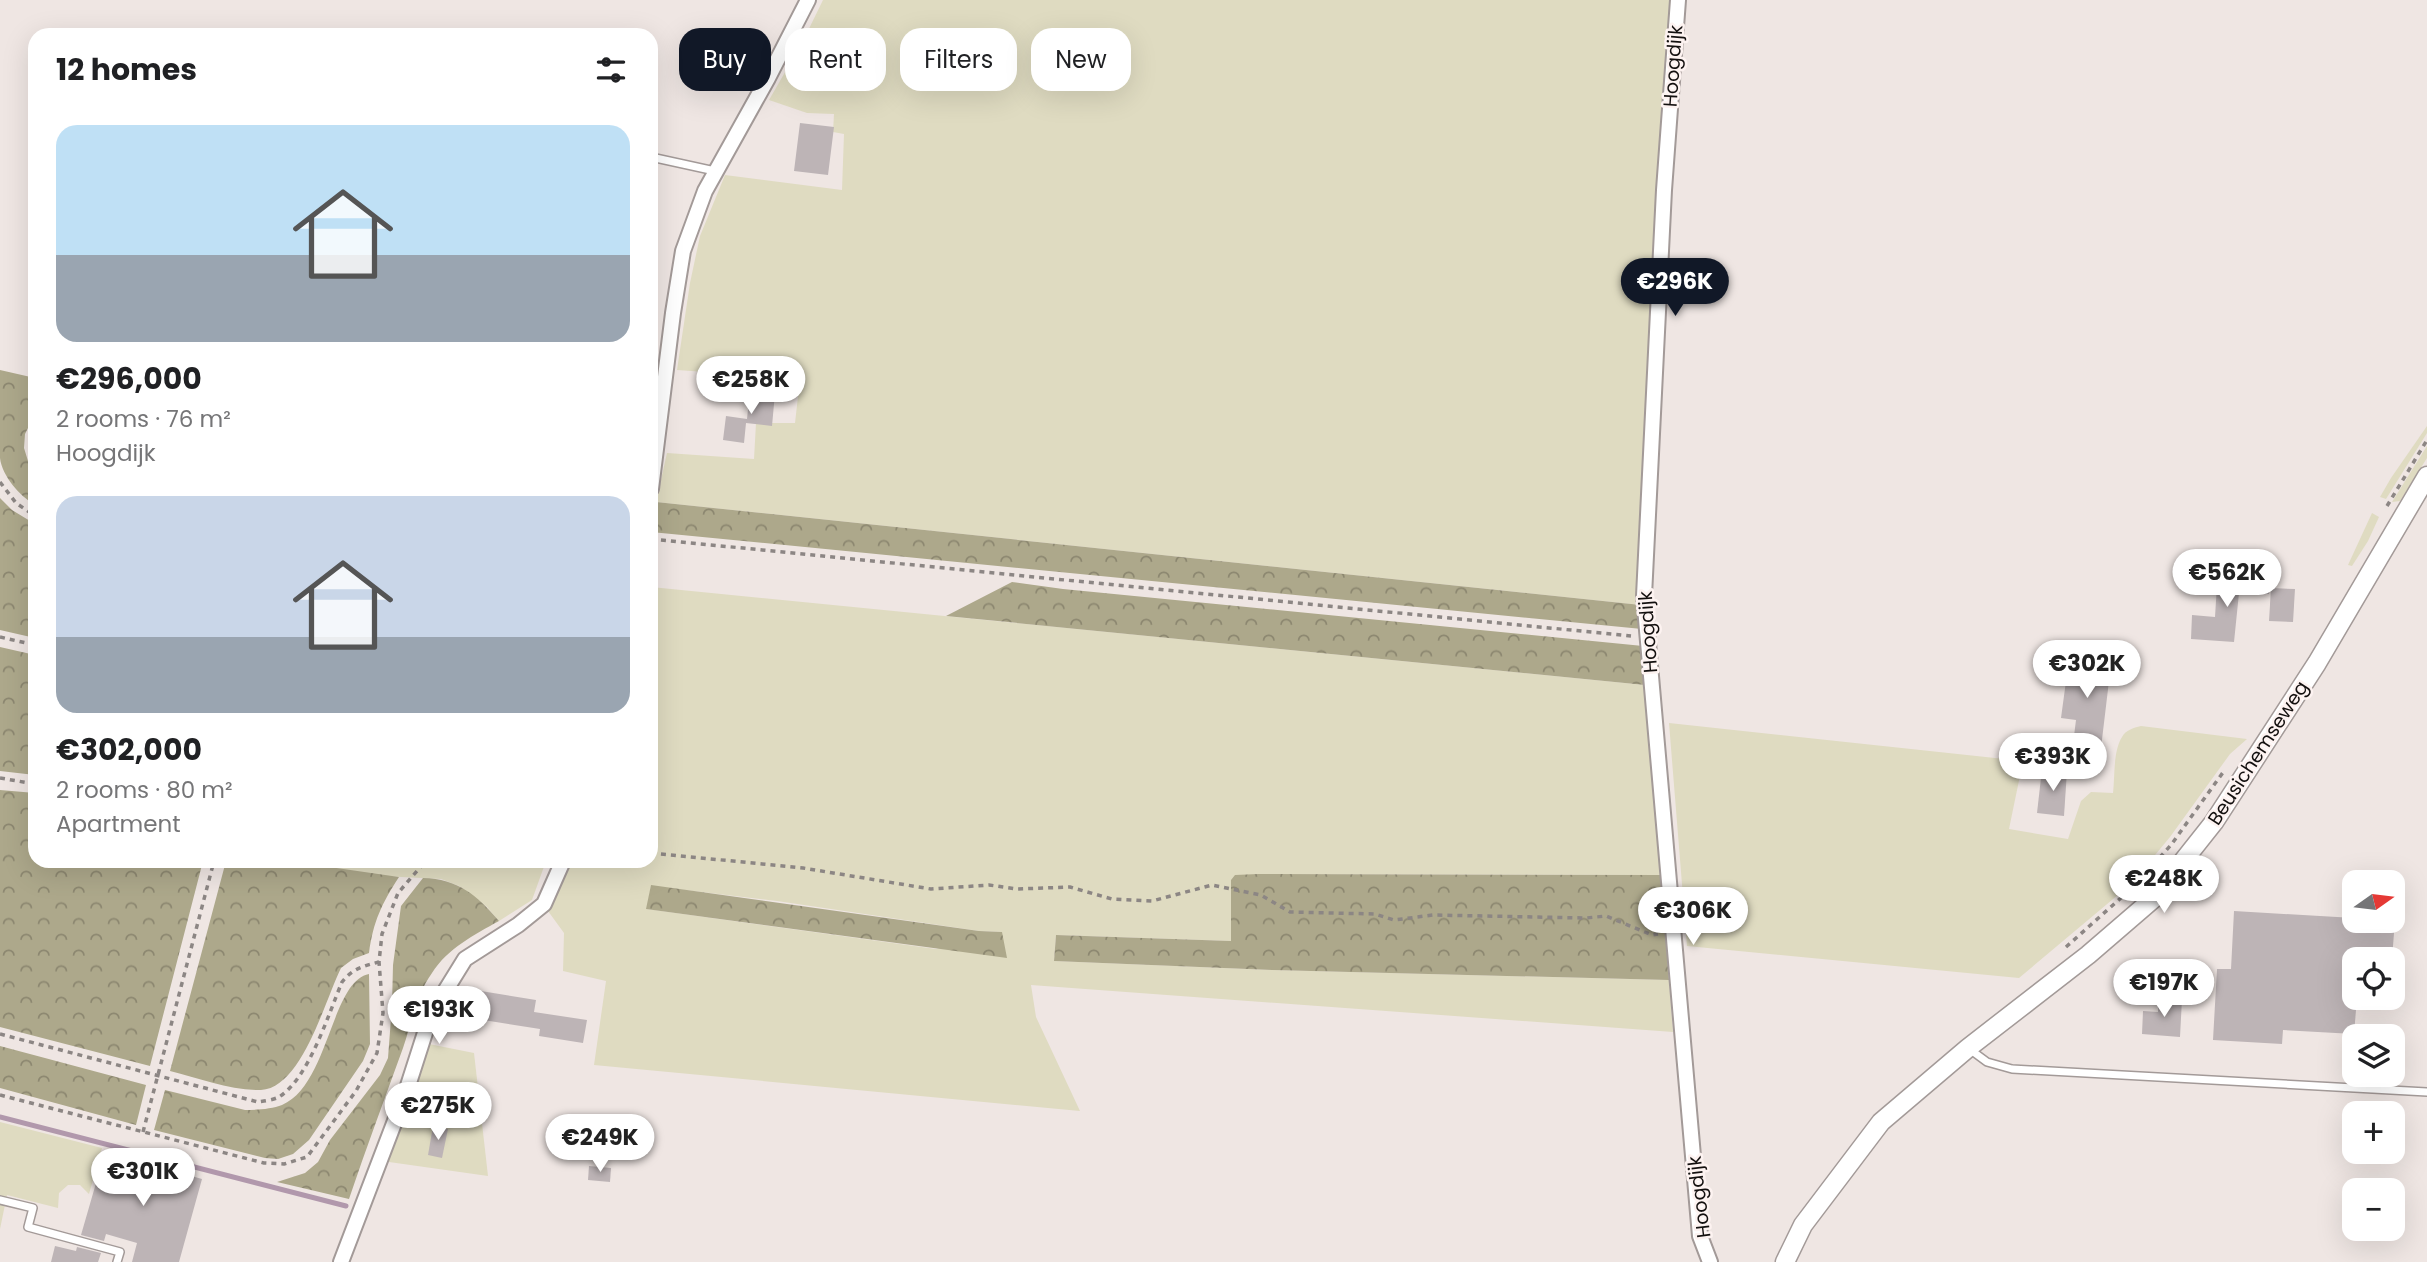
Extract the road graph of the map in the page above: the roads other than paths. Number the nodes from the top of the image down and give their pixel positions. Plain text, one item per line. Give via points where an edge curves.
1 (808, 0) edge
2 (1678, 0) edge
3 (658, 159) edge
4 (716, 171) junction
5 (658, 433) edge
6 (2427, 476) edge
7 (560, 868) edge
8 (1968, 1048) junction
9 (2427, 1092) edge
10 (0, 1200) edge
11 (117, 1262) edge
12 (341, 1262) edge
13 (1710, 1262) edge
14 (1785, 1262) edge

1 - 4 street
2 - 13 street, Hoogdijk via 1644,596 1700,1236
3 - 4 lane
4 - 5 street via 683,251
6 - 8 street, Beusichemseweg via 2317,663 2214,822 2153,899
7 - 12 street via 544,904 465,959 431,1014
8 - 9 lane via 1987,1062 2012,1069
8 - 14 street, Beusichemseweg via 1881,1122 1803,1225
10 - 11 lane via 33,1208 28,1227 120,1252

